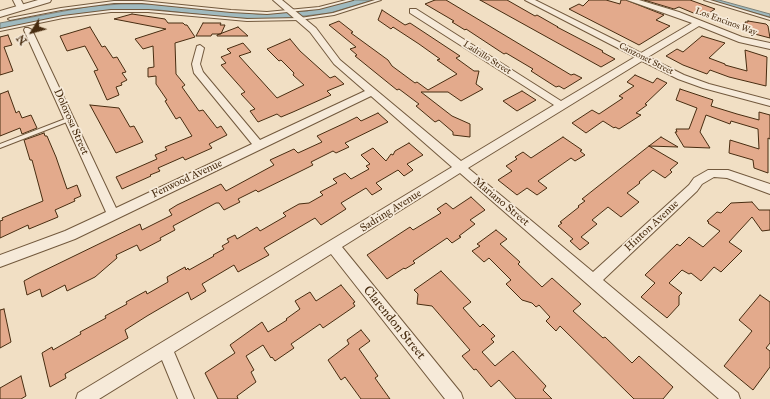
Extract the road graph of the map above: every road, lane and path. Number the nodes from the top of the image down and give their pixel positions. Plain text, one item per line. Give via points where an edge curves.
1 (47, 0) edge
2 (276, 0) edge
3 (351, 0) edge
4 (379, 0) edge
5 (529, 0) edge
6 (631, 0) edge
7 (706, 0) edge
8 (19, 4) edge
9 (290, 11) junction
10 (413, 11) dead end
11 (0, 14) edge
12 (770, 18) edge
13 (10, 19) dead end
14 (300, 19) junction
15 (698, 23) junction
16 (0, 30) edge
17 (28, 30) dead end
18 (770, 46) edge
19 (200, 48) dead end
20 (641, 57) junction
21 (372, 92) junction
22 (770, 103) edge
23 (561, 105) junction
24 (70, 120) junction
25 (0, 146) edge
26 (259, 146) junction
27 (460, 168) junction
28 (770, 189) edge
29 (112, 214) junction
30 (333, 246) junction
31 (0, 261) edge
32 (593, 280) junction
33 (165, 349) junction
34 (84, 399) edge
35 (186, 399) edge
36 (454, 399) edge
37 (732, 399) edge

1 - 8 street
2 - 9 street, Mariano Street
3 - 9 lane via 319,8
4 - 14 lane via 333,14
5 - 20 street, Canzonet Street
6 - 15 street, Los Encinos Way
7 - 12 lane
8 - 11 street
9 - 13 lane via 244,12 129,2 68,8
9 - 14 street, Mariano Street
10 - 23 street, Ladrillo Street
14 - 16 lane via 247,20 148,11 111,11 69,16
14 - 21 street, Mariano Street via 319,36 337,62
15 - 18 street, Los Encinos Way via 739,39
15 - 20 street, Sadring Avenue
17 - 24 street, Dolorosa Street
19 - 26 street via 196,64 199,73
20 - 22 street, Canzonet Street via 706,86
20 - 23 street, Sadring Avenue
21 - 26 street, Fenwood Avenue
21 - 27 street, Mariano Street
23 - 27 street, Sadring Avenue
24 - 25 lane
24 - 29 street, Dolorosa Street
26 - 29 street, Fenwood Avenue
27 - 30 street, Sadring Avenue
27 - 32 street, Mariano Street
28 - 32 street, Hinton Avenue via 728,174 712,173 698,181
29 - 31 street, Fenwood Avenue via 70,235
30 - 33 street, Sadring Avenue
30 - 36 street, Clarendon Street
32 - 37 street, Mariano Street
33 - 34 street, Sadring Avenue
33 - 35 street

